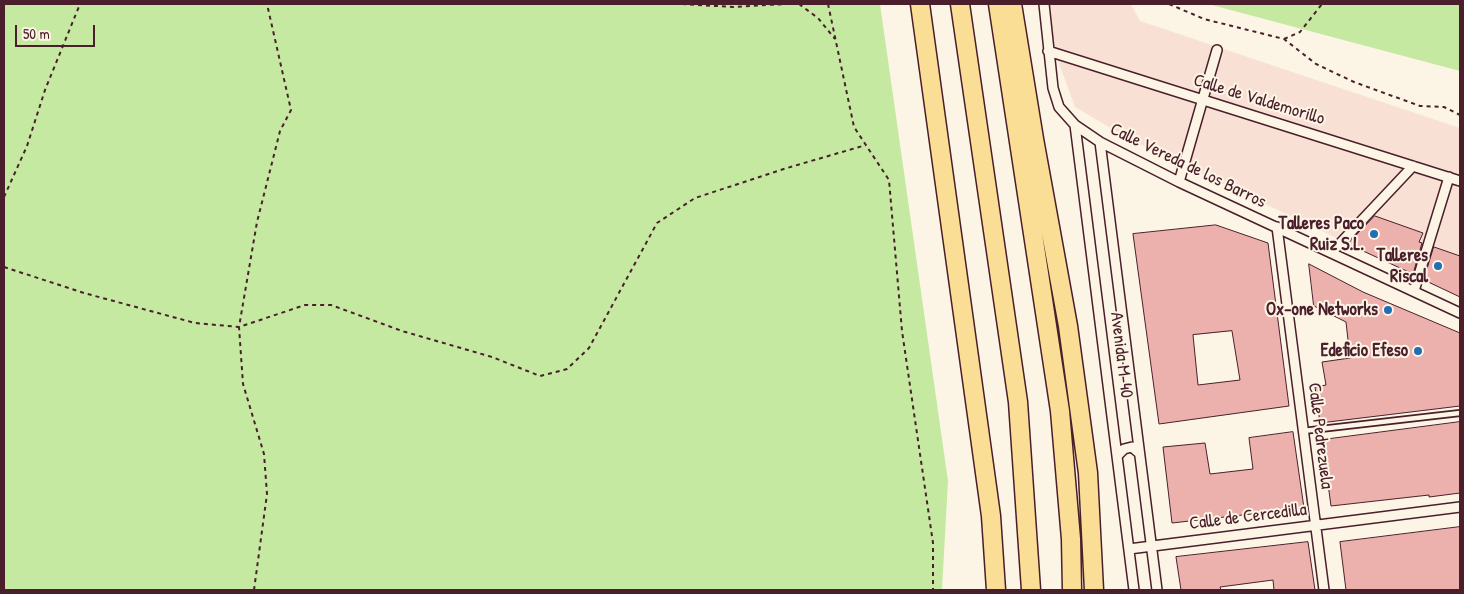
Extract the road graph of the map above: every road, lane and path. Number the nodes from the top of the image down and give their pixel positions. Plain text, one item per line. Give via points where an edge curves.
1 (80, 4) edge
2 (267, 4) edge
3 (682, 4) edge
4 (785, 4) edge
5 (799, 4) edge
6 (828, 4) edge
7 (920, 4) edge
8 (960, 4) edge
9 (998, 4) edge
10 (1012, 4) edge
11 (1044, 4) edge
12 (1169, 4) edge
13 (1322, 4) edge
14 (1284, 39) junction
15 (836, 40) junction
16 (1217, 50) dead end
17 (1048, 51) junction
18 (1203, 100) junction
19 (1460, 115) edge
20 (1075, 125) junction
21 (1100, 142) junction
22 (866, 145) junction
23 (1413, 166) junction
24 (1450, 177) junction
25 (1460, 180) edge
26 (1179, 182) junction
27 (4, 197) edge
28 (1277, 227) junction
29 (1332, 252) junction
30 (4, 267) edge
31 (1414, 291) junction
32 (1460, 313) edge
33 (239, 327) junction
34 (1460, 413) edge
35 (1303, 432) junction
36 (1139, 454) junction
37 (1117, 456) junction
38 (1460, 507) edge
39 (1315, 525) junction
40 (1151, 546) junction
41 (1129, 549) junction
42 (995, 588) edge
43 (101, 590) edge
44 (116, 590) edge
45 (254, 590) edge
46 (932, 590) edge
47 (1032, 590) edge
48 (1072, 590) edge
49 (1094, 590) edge
50 (1134, 590) edge
51 (1157, 590) edge
52 (1324, 590) edge

1 - 27 path via 45,90 27,146
2 - 33 path via 291,110 280,131 257,222
3 - 4 path via 733,7
5 - 15 path via 818,18
6 - 15 path
7 - 42 highway via 991,516
8 - 47 highway via 1018,402
9 - 48 highway via 1060,411
10 - 49 highway via 1068,326 1088,473
11 - 17 street, Calle Vereda de los Barros
12 - 14 path via 1204,19
13 - 14 path via 1300,32
14 - 19 path via 1316,64 1354,82 1420,106 1444,107
15 - 22 path via 854,127
16 - 18 street
17 - 18 street, Calle de Valdemorillo
17 - 20 street, Calle Vereda de los Barros via 1059,106
18 - 23 street, Calle de Valdemorillo
18 - 26 street
20 - 21 street, Calle Vereda de los Barros
20 - 37 street, Avenida M-40
21 - 26 street, Calle Vereda de los Barros
21 - 36 street, Avenida M-40
22 - 33 path via 695,198 657,223 589,348 567,369 540,376 492,358 402,332 331,305 305,305
22 - 46 path via 889,180 902,331 933,543
23 - 24 street, Calle de Valdemorillo
23 - 29 street
24 - 25 street, Calle de Valdemorillo
24 - 31 street
26 - 28 street, Calle Vereda de los Barros
28 - 29 street, Calle Vereda de los Barros
28 - 35 street, Calle Pedrezuela
29 - 31 street, Calle Vereda de los Barros
30 - 33 path via 195,323
31 - 32 street, Calle Vereda de los Barros
33 - 45 path via 243,384 264,454 267,494
34 - 35 lane
35 - 39 street, Calle Pedrezuela
36 - 37 street via 1132,447
36 - 40 street, Avenida M-40
37 - 41 street, Avenida M-40
38 - 39 street, Calle de Cercedilla
39 - 40 street, Calle de Cercedilla
39 - 52 street, Calle Pedrezuela
40 - 41 street, Calle de Cercedilla
40 - 51 street, Avenida M-40
41 - 50 street, Avenida M-40
43 - 44 path

